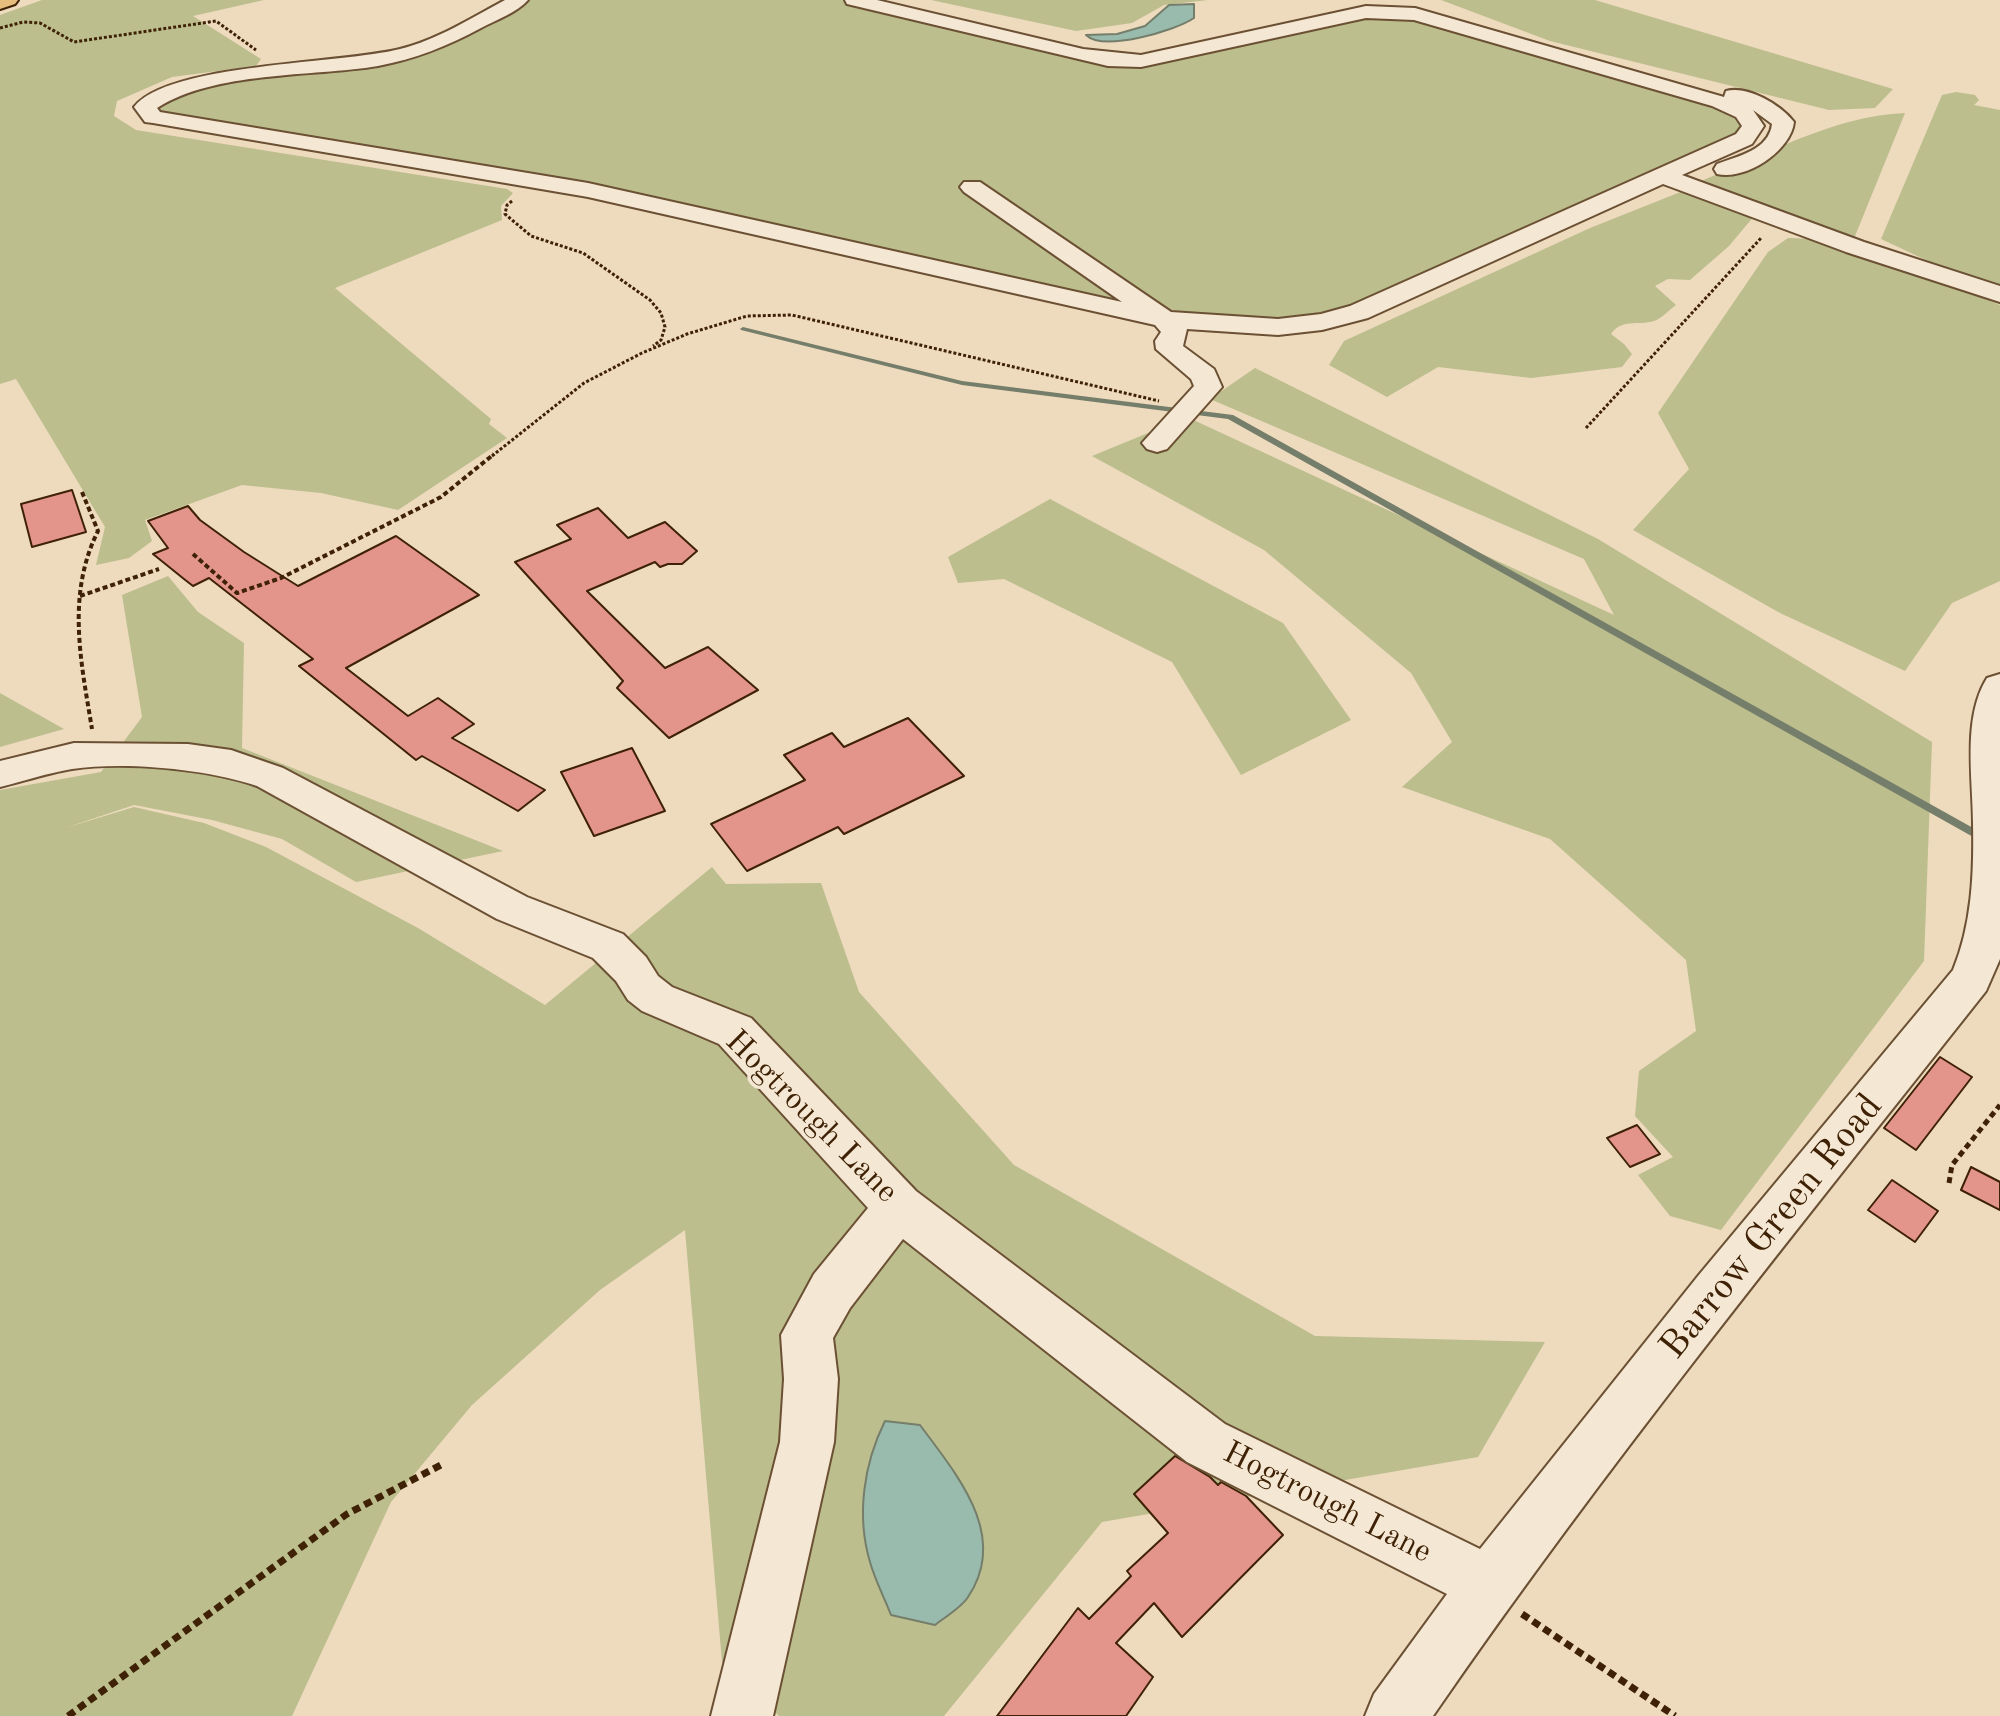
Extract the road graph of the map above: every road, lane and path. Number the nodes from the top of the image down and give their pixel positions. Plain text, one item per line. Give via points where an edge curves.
1 (8, 0) edge
2 (489, 0) edge
3 (519, 0) edge
4 (854, 0) edge
5 (882, 0) edge
6 (1367, 0) edge
7 (1398, 0) edge
8 (0, 3) edge
9 (0, 28) edge
10 (281, 68) junction
11 (1660, 175) junction
12 (1689, 186) junction
13 (972, 187) dead end
14 (525, 188) junction
15 (1756, 211) junction
16 (2000, 294) edge
17 (1170, 325) junction
18 (642, 353) junction
19 (1190, 408) junction
20 (1586, 428) dead end
21 (1157, 443) dead end
22 (82, 492) dead end
23 (193, 554) dead end
24 (159, 569) dead end
25 (80, 596) junction
26 (2000, 686) edge
27 (99, 757) junction
28 (0, 774) edge
29 (2000, 1105) edge
30 (1949, 1183) dead end
31 (899, 1207) junction
32 (441, 1465) dead end
33 (1489, 1584) junction
34 (68, 1716) edge
35 (742, 1716) edge
36 (1396, 1716) edge
37 (1675, 1716) edge

1 - 8 highway
2 - 10 street via 400,44
3 - 17 street via 406,54 171,89 145,107 153,117 588,190
4 - 11 street via 1083,55 1130,60 1175,56 1366,12 1415,14 1719,102 1744,113 1753,126 1744,139
5 - 6 street via 1127,51
7 - 12 street via 1735,95 1783,122 1777,145
9 - 10 path via 42,21 74,42 216,21
10 - 14 street via 172,83 133,102 131,112 155,125
11 - 12 street
11 - 17 street via 1359,312 1278,327
12 - 15 street
12 - 17 street via 1384,325 1279,340
13 - 17 street
14 - 17 street
14 - 18 path via 505,214 519,229 583,253 661,313 661,340
15 - 16 street
15 - 20 path via 1766,219 1765,233 1638,379
17 - 19 street via 1170,349 1208,381
18 - 19 path via 721,322 792,315
18 - 23 path via 584,383 441,497 281,578 237,593
19 - 21 street
22 - 25 path via 98,531 83,568
24 - 25 path
25 - 27 path via 76,619
26 - 33 street, Barrow Green Road via 1990,728 1991,925 1977,969
27 - 28 street, Hogtrough Lane via 74,756
27 - 31 street, Hogtrough Lane via 188,757 231,763 270,777 512,908 597,939 617,952 657,999 735,1031
29 - 30 path via 1952,1165
31 - 33 street, Hogtrough Lane via 1206,1443
31 - 35 street via 832,1291 807,1335 807,1442
32 - 34 path via 347,1514
33 - 36 street, Barrow Green Road
33 - 37 path via 1509,1605

